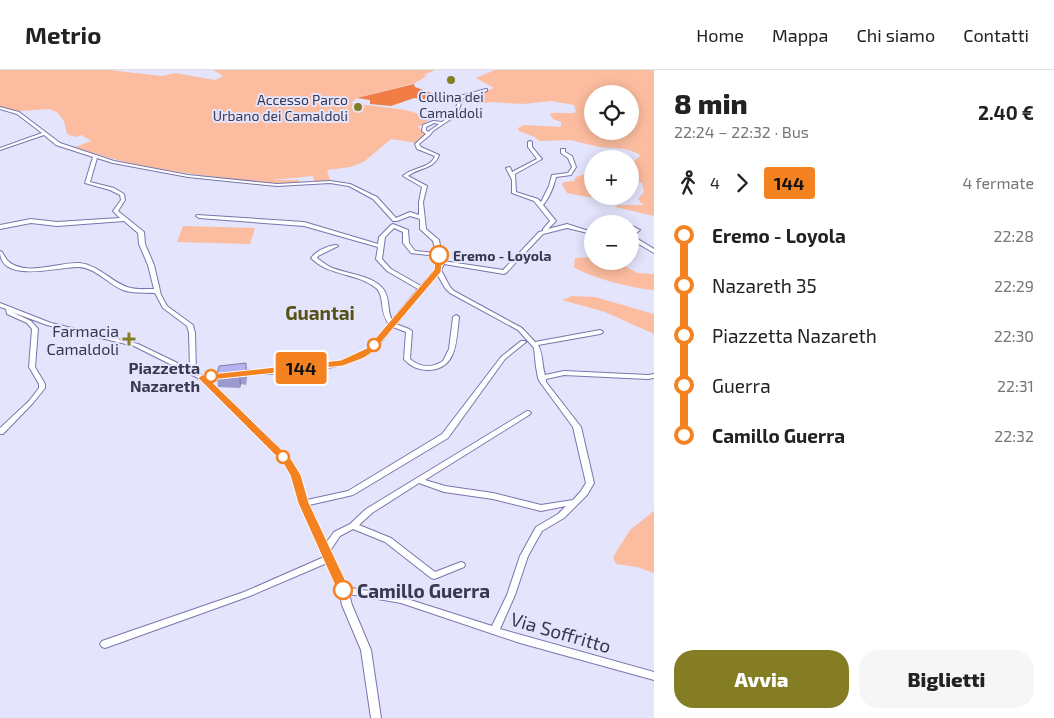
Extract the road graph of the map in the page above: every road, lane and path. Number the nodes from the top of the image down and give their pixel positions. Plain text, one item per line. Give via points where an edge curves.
1 (486, 90) dead end
2 (0, 108) edge
3 (432, 118) dead end
4 (443, 123) junction
5 (44, 134) junction
6 (429, 134) junction
7 (530, 142) dead end
8 (0, 149) edge
9 (563, 150) dead end
10 (96, 156) junction
11 (508, 168) dead end
12 (513, 176) junction
13 (540, 204) junction
14 (199, 216) dead end
15 (422, 218) junction
16 (125, 219) junction
17 (394, 223) junction
18 (0, 226) edge
19 (584, 231) edge
20 (541, 233) junction
21 (639, 242) edge
22 (335, 246) dead end
23 (380, 246) junction
24 (654, 251) edge
25 (0, 253) edge
26 (439, 258) junction
27 (438, 270) junction
28 (422, 289) junction
29 (157, 291) junction
30 (0, 304) edge
31 (10, 309) junction
32 (456, 316) dead end
33 (392, 324) junction
34 (600, 332) dead end
35 (523, 342) dead end
36 (533, 344) junction
37 (193, 373) junction
38 (654, 376) edge
39 (202, 378) junction
40 (541, 378) junction
41 (527, 414) dead end
42 (0, 432) edge
43 (418, 480) junction
44 (576, 501) junction
45 (304, 503) junction
46 (353, 526) junction
47 (328, 554) junction
48 (461, 565) dead end
49 (343, 590) junction
50 (495, 630) junction
51 (105, 644) dead end
52 (654, 676) edge
53 (376, 718) edge

1 - 4 street via 461,97 456,114
2 - 5 street via 18,113
3 - 4 street
4 - 6 street
4 - 6 street via 433,122 424,126 423,130
5 - 8 street
5 - 10 street via 58,144
6 - 15 street via 418,147 438,157 429,166 405,176 425,186
7 - 12 street via 530,147 540,159 513,173
9 - 13 street via 574,168 569,174 554,176 553,187
10 - 16 street via 87,183 122,194 123,200 115,211
10 - 17 street via 188,176 277,185 344,184 368,193
11 - 12 street
12 - 13 street via 514,193
13 - 20 street via 553,221
14 - 23 street via 304,224
15 - 17 street via 410,214
15 - 26 street via 423,229 436,240
16 - 18 street via 56,224 31,221
16 - 29 street via 141,232
17 - 23 street via 382,237
17 - 26 street via 406,231 406,243 413,252
19 - 20 street via 567,226
20 - 26 street via 507,271
21 - 24 street
22 - 33 street via 314,258 325,267 362,279 383,291 386,296 384,309
23 - 28 street via 379,259 384,266
25 - 29 street via 3,262 9,266 39,270 84,265 128,290
26 - 27 street via 441,265
27 - 28 street
27 - 36 street via 448,288 520,329
28 - 33 street
29 - 37 street via 165,307 190,325
30 - 31 street
31 - 37 street via 49,324 136,345
31 - 42 street via 9,313 29,322 35,330 32,367 42,388
32 - 33 street via 449,357 442,365 430,368 409,362 409,331
33 - 39 street via 371,350 351,361
34 - 36 street
35 - 45 street via 504,358 445,436 350,493
36 - 40 street via 537,348
37 - 39 street
38 - 40 street via 564,373
39 - 45 street via 287,461
40 - 44 street via 577,427 590,483
41 - 43 street
43 - 44 street via 444,489 493,496 541,508
43 - 46 street via 368,511
44 - 50 street via 561,516 539,529 524,556
45 - 47 street
46 - 47 street via 338,534
46 - 48 street via 388,540 434,576
47 - 49 street
47 - 51 street via 248,594
49 - 50 street, Via Soffritto via 401,600
49 - 53 street via 346,605 366,650
50 - 52 street, Via Soffritto via 534,644

